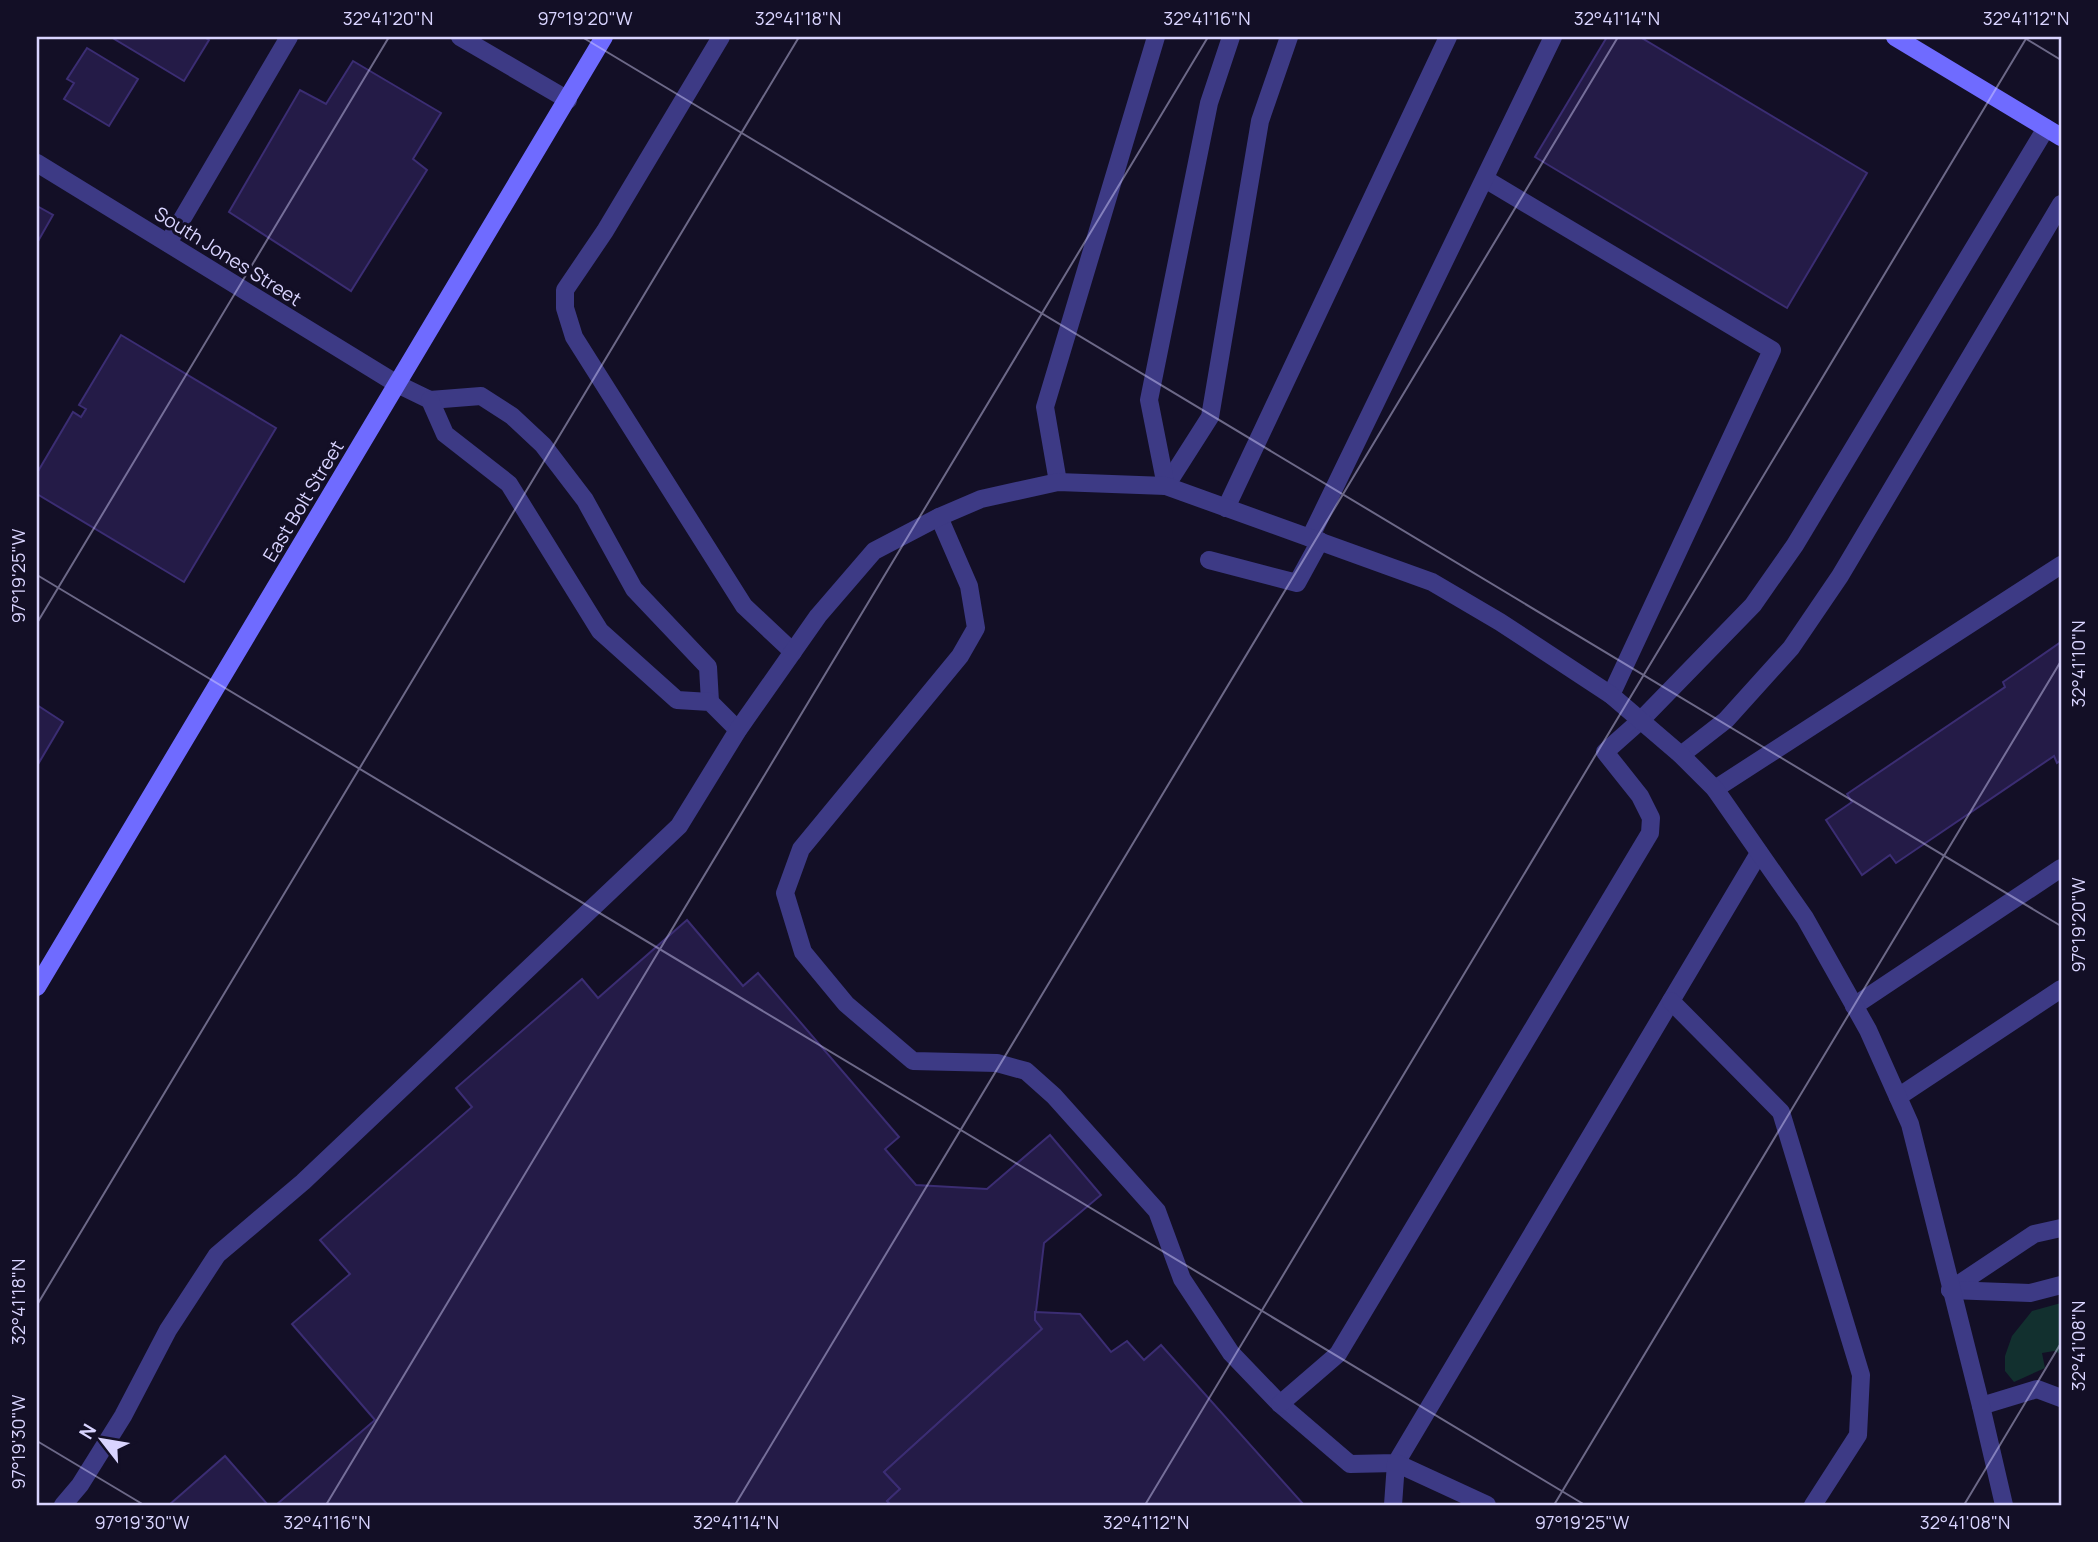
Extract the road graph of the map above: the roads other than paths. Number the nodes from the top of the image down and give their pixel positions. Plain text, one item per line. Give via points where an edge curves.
1 (289, 37) edge
2 (460, 37) edge
3 (604, 37) edge
4 (721, 37) edge
5 (1156, 37) edge
6 (1231, 37) edge
7 (1289, 37) edge
8 (1448, 37) edge
9 (1553, 37) edge
10 (1895, 37) edge
11 (568, 100) junction
12 (2054, 132) edge
13 (37, 163) edge
14 (1485, 179) junction
15 (2061, 204) edge
16 (168, 243) junction
17 (397, 384) junction
18 (430, 400) junction
19 (1058, 482) junction
20 (1166, 486) junction
21 (1226, 508) junction
22 (939, 517) junction
23 (1315, 540) junction
24 (1209, 560) dead end
25 (2061, 565) edge
26 (793, 652) junction
27 (1611, 695) junction
28 (710, 702) junction
29 (1641, 720) junction
30 (738, 730) junction
31 (1681, 755) junction
32 (1716, 789) junction
33 (1759, 852) junction
34 (2061, 868) edge
35 (37, 987) edge
36 (2061, 989) edge
37 (1671, 1001) junction
38 (1854, 1006) junction
39 (1898, 1097) junction
40 (2061, 1228) edge
41 (2061, 1285) edge
42 (1950, 1290) junction
43 (2061, 1398) edge
44 (1280, 1404) junction
45 (1981, 1406) junction
46 (1395, 1463) junction
47 (63, 1505) edge
48 (1393, 1505) edge
49 (1488, 1505) edge
50 (1814, 1505) edge
51 (2004, 1505) edge

1 - 16 street
2 - 11 street
3 - 11 street, East Bolt Street
4 - 26 street via 565,290 565,308 574,337 744,607
5 - 19 street via 1045,407
6 - 20 street via 1209,103 1149,400
7 - 20 street via 1260,121 1210,417
8 - 21 street
9 - 14 street
10 - 12 street
11 - 17 street, East Bolt Street
12 - 29 street via 1754,605
13 - 16 street, South Jones Street
14 - 23 street
14 - 27 street via 1772,350
15 - 31 street via 1840,576 1782,659 1726,720
16 - 17 street, South Jones Street
17 - 18 street, South Jones Street
17 - 35 street, East Bolt Street
18 - 28 street via 444,434 509,484 600,631 677,700
18 - 28 street via 481,396 512,416 543,445 585,500 634,589 708,667
19 - 20 street
19 - 22 street via 981,499
20 - 21 street
21 - 23 street
22 - 26 street via 874,551
22 - 44 street via 969,586 976,628 960,656 801,849 785,893 803,952 846,1004 913,1061 997,1063 1026,1071 1054,1096 1157,1211 1182,1279 1231,1353
23 - 24 street via 1297,583
23 - 27 street via 1432,582
25 - 32 street
26 - 30 street
27 - 29 street
28 - 30 street
29 - 31 street
29 - 44 street via 1605,752 1645,804 1651,818 1650,833 1338,1354
30 - 47 street via 679,826 312,1173 217,1255 168,1330 123,1416
31 - 32 street
32 - 33 street
33 - 37 street
33 - 38 street via 1805,918
34 - 38 street
36 - 39 street
37 - 46 street
37 - 50 street via 1781,1112 1861,1375 1858,1435
38 - 39 street
39 - 42 street via 1910,1124
40 - 42 street via 2034,1234
41 - 42 street via 2030,1293
42 - 45 street
43 - 45 street via 2037,1389
44 - 46 street via 1350,1464
45 - 51 street
46 - 48 street
46 - 49 street

